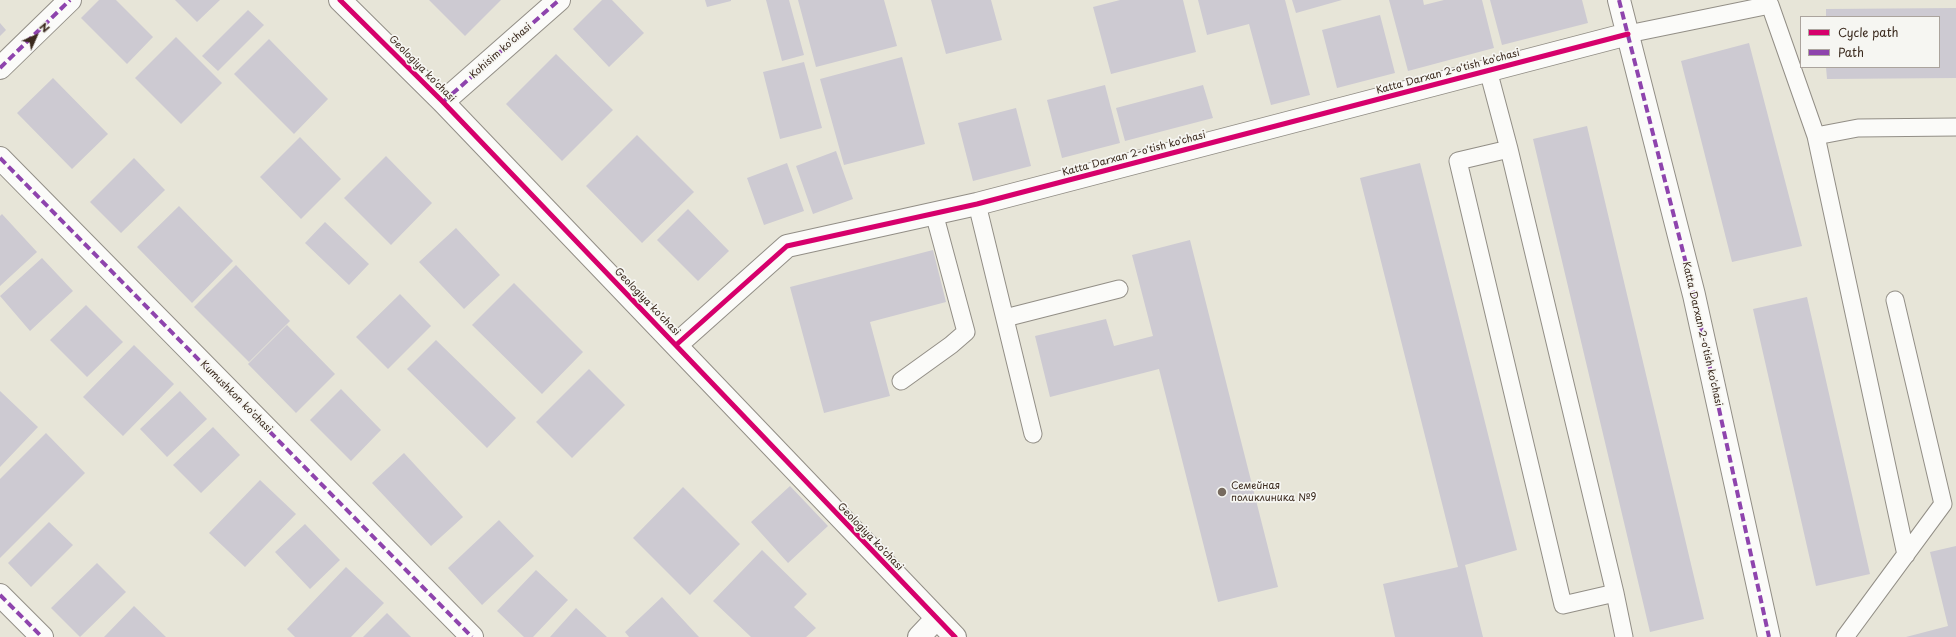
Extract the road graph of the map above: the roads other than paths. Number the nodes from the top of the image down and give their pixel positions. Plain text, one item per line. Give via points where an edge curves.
1 (70, 0) edge
2 (340, 0) edge
3 (559, 0) edge
4 (1619, 0) edge
5 (1628, 34) junction
6 (0, 68) edge
7 (1488, 70) junction
8 (443, 102) junction
9 (1956, 127) edge
10 (1816, 136) junction
11 (1509, 149) junction
12 (0, 158) edge
13 (977, 204) junction
14 (934, 213) junction
15 (1119, 289) dead end
16 (1895, 300) dead end
17 (1005, 318) junction
18 (676, 345) junction
19 (901, 381) dead end
20 (1033, 434) dead end
21 (1906, 555) junction
22 (1615, 593) junction
23 (0, 595) edge
24 (936, 619) junction
25 (42, 637) edge
26 (472, 637) edge
27 (919, 637) edge
28 (955, 637) edge
29 (1624, 637) edge
30 (1769, 637) edge
31 (1845, 637) edge

1 - 6 street
2 - 8 street, Geologiya ko'chasi
3 - 8 street, Kohisim ko'chasi
4 - 5 street, Katta Darxan 2-o'tish ko'chasi
5 - 7 street, Katta Darxan 2-o'tish ko'chasi
5 - 10 lane via 1770,5
5 - 30 street, Katta Darxan 2-o'tish ko'chasi via 1694,295
7 - 11 lane
7 - 13 street, Katta Darxan 2-o'tish ko'chasi
8 - 18 street, Geologiya ko'chasi
9 - 10 lane via 1858,128
10 - 21 lane
11 - 22 lane
11 - 22 lane via 1458,161 1559,590 1563,605
12 - 26 street, Kumushkon ko'chasi
13 - 14 street, Katta Darxan 2-o'tish ko'chasi
13 - 17 lane
14 - 18 street, Katta Darxan 2-o'tish ko'chasi via 788,246
14 - 19 lane via 966,332
15 - 17 lane
16 - 21 lane via 1943,504
17 - 20 lane
18 - 24 street, Geologiya ko'chasi
21 - 31 lane
22 - 29 lane
23 - 25 street
24 - 27 street
24 - 28 street, Geologiya ko'chasi

